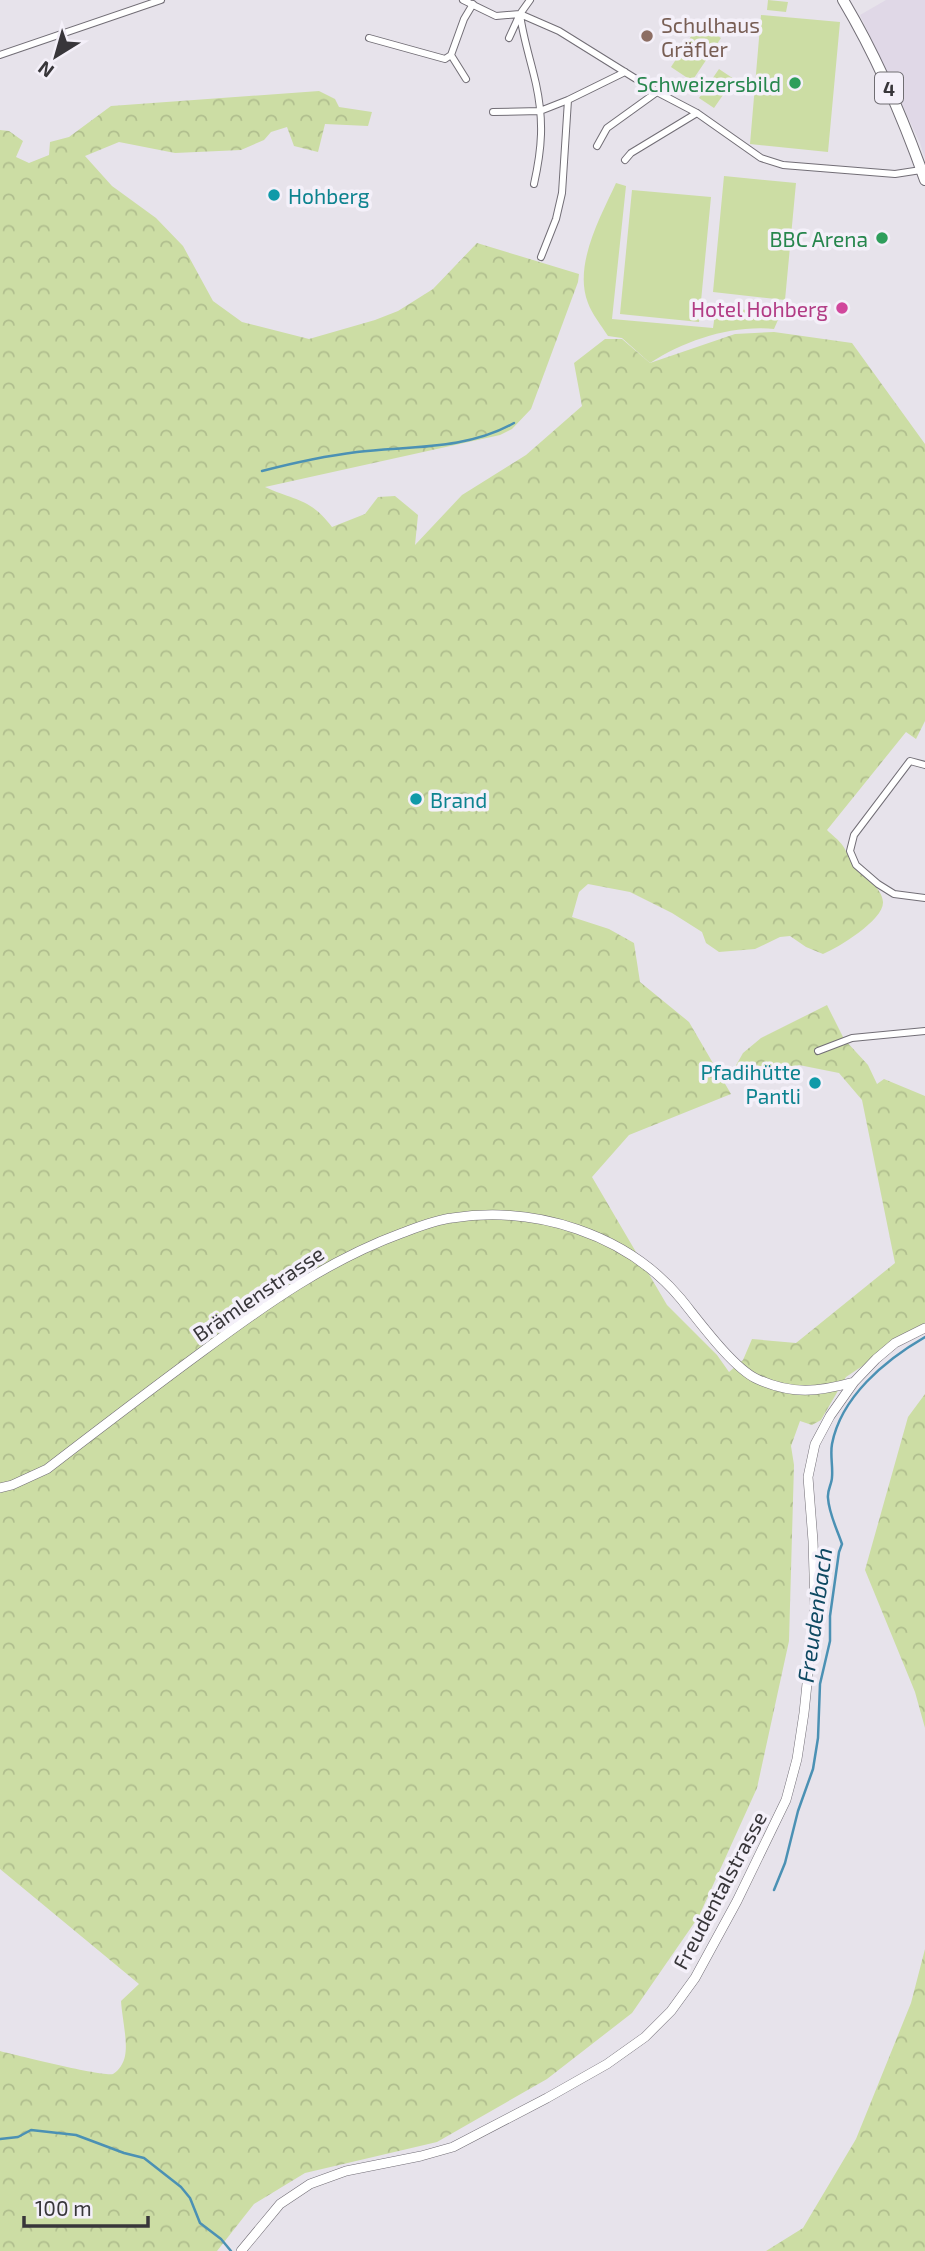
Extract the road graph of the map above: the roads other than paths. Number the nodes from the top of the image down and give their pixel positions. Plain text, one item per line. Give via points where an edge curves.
1 (162, 0) edge
2 (463, 0) edge
3 (530, 0) edge
4 (843, 0) edge
5 (473, 4) junction
6 (520, 14) junction
7 (369, 38) dead end
8 (509, 38) dead end
9 (0, 55) edge
10 (451, 55) junction
11 (625, 72) junction
12 (466, 79) dead end
13 (657, 92) junction
14 (568, 100) junction
15 (540, 111) junction
16 (493, 112) dead end
17 (697, 113) junction
18 (597, 146) dead end
19 (625, 160) dead end
20 (923, 175) edge
21 (534, 184) dead end
22 (541, 257) dead end
23 (925, 765) edge
24 (925, 898) edge
25 (925, 1031) edge
26 (818, 1051) dead end
27 (925, 1328) edge
28 (854, 1382) junction
29 (0, 1488) edge
30 (241, 2251) edge

1 - 9 street
2 - 5 street
3 - 6 street
4 - 20 main road, 4 via 887,84
5 - 6 street via 496,16
5 - 10 street
6 - 8 street
6 - 11 street
6 - 15 street
7 - 10 street via 445,59
10 - 12 street
11 - 13 street
11 - 14 street
13 - 17 street
13 - 18 street via 607,128
14 - 15 street
14 - 22 street via 562,193
15 - 16 street
15 - 21 street via 542,147
17 - 19 street
17 - 20 street via 761,158 783,165
23 - 24 street via 910,761 853,835 850,851 856,865 878,884 894,894
25 - 26 street via 852,1038
27 - 28 street, Freudentalstrasse via 895,1343
28 - 29 street, Brämlenstrasse via 825,1390 793,1391 755,1378 724,1351 644,1263 578,1229 495,1214 452,1218 344,1258 270,1302 47,1469
28 - 30 street, Freudentalstrasse via 815,1444 808,1477 815,1606 797,1759 786,1800 695,1978 645,2037 607,2064 453,2147 345,2171 310,2184 280,2204

